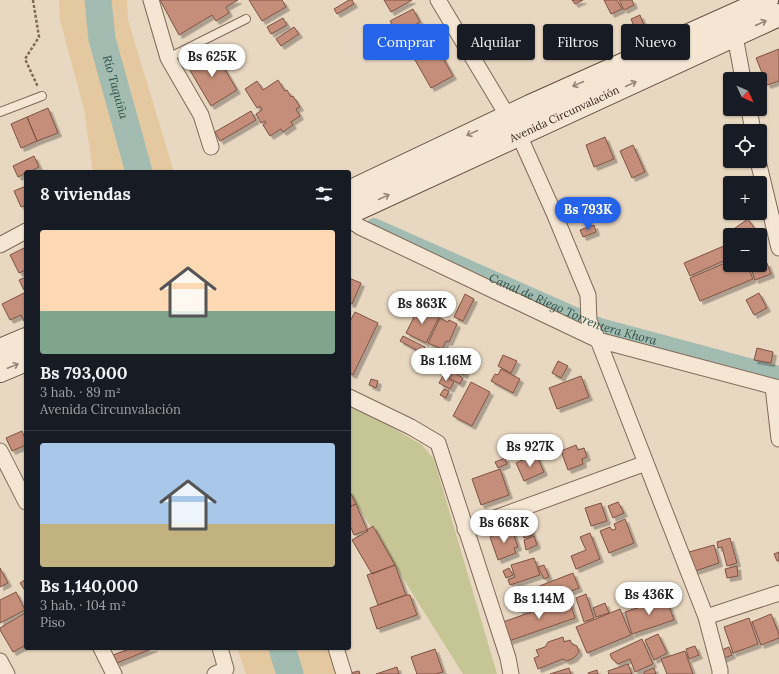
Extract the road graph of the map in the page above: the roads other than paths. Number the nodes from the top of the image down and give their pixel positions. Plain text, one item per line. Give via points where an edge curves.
1 (151, 0) edge
2 (438, 0) edge
3 (767, 0) edge
4 (779, 15) edge
5 (246, 19) dead end
6 (735, 36) junction
7 (168, 58) junction
8 (742, 72) edge
9 (42, 96) road end
10 (0, 112) edge
11 (507, 116) junction
12 (519, 135) junction
13 (211, 148) dead end
14 (760, 168) edge
15 (351, 191) edge
16 (351, 213) edge
17 (351, 217) edge
18 (24, 232) edge
19 (0, 245) edge
20 (779, 248) edge
21 (24, 340) edge
22 (598, 340) junction
23 (0, 350) edge
24 (24, 361) edge
25 (0, 371) edge
26 (776, 387) edge
27 (351, 398) edge
28 (779, 439) edge
29 (0, 451) edge
30 (646, 463) junction
31 (24, 498) edge
32 (465, 529) junction
33 (779, 593) edge
34 (706, 618) junction
35 (102, 650) edge
36 (221, 650) edge
37 (337, 650) edge
38 (0, 661) edge
39 (7, 674) edge
40 (114, 674) edge
41 (215, 674) edge
42 (344, 674) edge
43 (511, 674) edge
44 (720, 674) edge

1 - 7 street
2 - 11 street
3 -> 11 main road, Avenida Circunvalación
6 -> 4 main road, Avenida Circunvalación
5 - 7 lane
6 - 8 street
12 -> 6 main road, Avenida Circunvalación
7 - 13 street via 201,114
9 - 10 lane
11 - 12 street
11 -> 15 main road, Avenida Circunvalación
16 -> 12 main road, Avenida Circunvalación
12 - 22 street via 588,295 588,321
14 - 20 street
17 - 22 street via 360,227
18 - 19 street
21 - 23 main road
22 - 26 street
22 - 30 street
25 -> 24 main road
26 - 28 street
27 - 32 street via 438,443
29 - 31 street
30 - 32 street
30 - 34 street
32 - 43 street
33 - 34 street
34 - 44 street
35 - 40 street
36 - 41 street via 226,669
37 - 42 street
38 - 39 street

